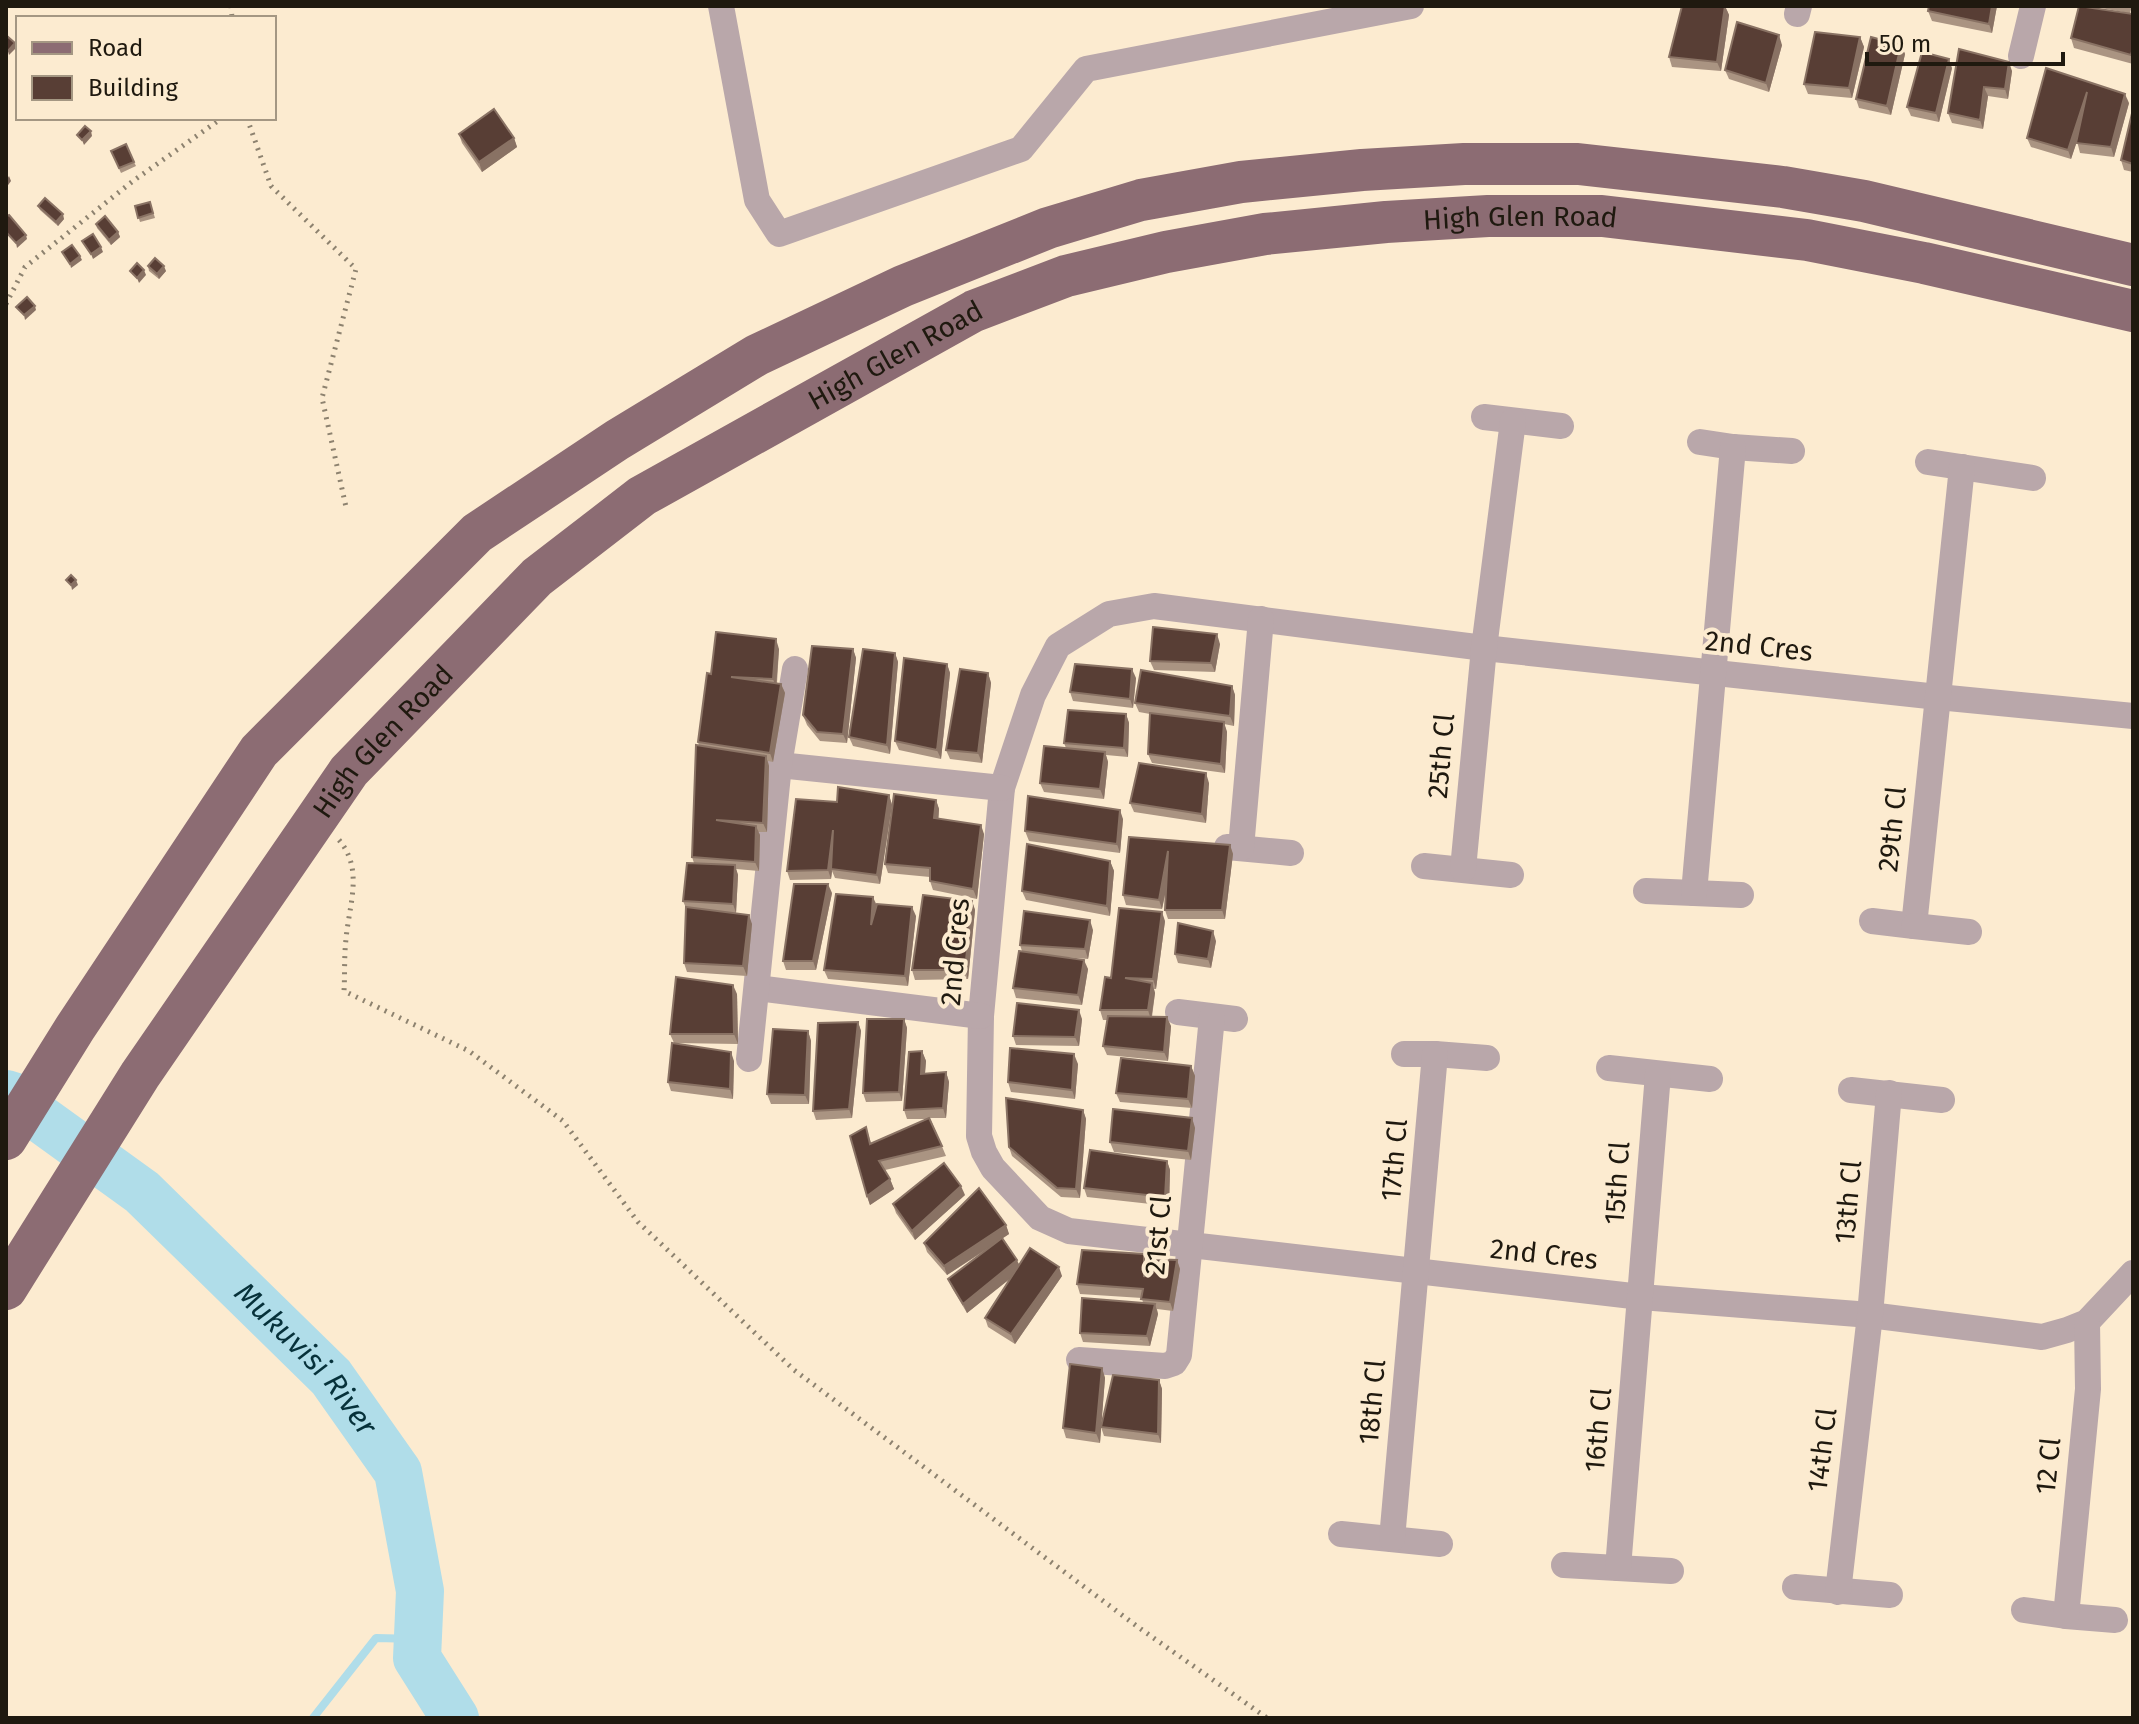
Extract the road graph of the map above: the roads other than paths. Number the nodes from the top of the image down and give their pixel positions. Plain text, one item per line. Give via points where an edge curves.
1 (721, 6) edge
2 (1411, 6) edge
3 (2033, 6) edge
4 (2021, 56) dead end
5 (2133, 265) edge
6 (2133, 311) edge
7 (1484, 417) dead end
8 (1513, 421) junction
9 (1561, 426) dead end
10 (1700, 442) dead end
11 (1733, 447) junction
12 (1792, 451) dead end
13 (1928, 462) dead end
14 (1962, 467) junction
15 (2033, 478) dead end
16 (1261, 619) junction
17 (1484, 648) junction
18 (795, 669) dead end
19 (1712, 674) junction
20 (1938, 697) junction
21 (2133, 716) edge
22 (779, 765) junction
23 (1002, 788) junction
24 (1207, 845) edge
25 (1241, 848) junction
26 (1291, 853) dead end
27 (1424, 866) dead end
28 (1463, 869) junction
29 (1511, 875) dead end
30 (1646, 891) dead end
31 (1694, 893) junction
32 (1741, 895) dead end
33 (1872, 921) dead end
34 (1914, 926) junction
35 (1969, 932) dead end
36 (757, 988) junction
37 (1178, 1012) dead end
38 (981, 1016) junction
39 (1404, 1054) dead end
40 (1435, 1054) junction
41 (1487, 1058) dead end
42 (749, 1059) dead end
43 (1609, 1068) dead end
44 (1658, 1074) junction
45 (1710, 1079) dead end
46 (1851, 1090) dead end
47 (1889, 1093) junction
48 (1942, 1100) dead end
49 (6, 1139) edge
50 (1189, 1244) junction
51 (1417, 1272) junction
52 (2133, 1273) edge
53 (6, 1289) edge
54 (1641, 1297) junction
55 (1870, 1315) junction
56 (2087, 1322) junction
57 (1079, 1360) dead end
58 (1341, 1534) dead end
59 (1392, 1539) junction
60 (1440, 1544) dead end
61 (1564, 1565) dead end
62 (1618, 1568) junction
63 (1671, 1571) dead end
64 (1795, 1587) dead end
65 (1838, 1592) junction
66 (1890, 1595) dead end
67 (2024, 1610) dead end
68 (2066, 1616) junction
69 (2115, 1620) dead end

1 - 2 street via 757,200 779,234 1021,149 1086,69
3 - 4 street
5 - 49 main road, High Glen Road via 1783,187 1578,164 1449,165 1241,182 1141,200 1048,228 903,286 757,355 477,533 259,751
6 - 53 main road, High Glen Road via 1807,240 1602,216 1488,216 1265,234 1066,276 974,311 642,496 537,577 349,771 140,1075
7 - 8 street
8 - 9 street
8 - 17 street, 25th Cl
10 - 11 street
11 - 12 street
11 - 19 street
13 - 14 street
14 - 15 street
14 - 20 street, 29th Cl
16 - 17 street, 2nd Cres
16 - 23 street, 2nd Cres via 1154,606 1109,614 1058,646 1033,695
16 - 25 street
17 - 19 street, 2nd Cres
17 - 28 street, 25th Cl
18 - 22 street
19 - 20 street, 2nd Cres
19 - 31 street
20 - 21 street, 2nd Cres
20 - 34 street, 29th Cl
22 - 23 street
22 - 36 street
23 - 38 street, 2nd Cres
24 - 25 street
25 - 26 street
27 - 28 street
28 - 29 street
30 - 31 street
31 - 32 street
33 - 34 street
34 - 35 street
36 - 38 street
36 - 42 street
37 - 50 street, 21st Cl via 1224,1018
38 - 50 street, 2nd Cres via 979,1136 993,1168 1040,1218 1069,1231
39 - 40 street
40 - 41 street
40 - 51 street, 17th Cl
43 - 44 street
44 - 45 street
44 - 54 street, 15th Cl
46 - 47 street
47 - 48 street
47 - 55 street, 13th Cl
50 - 51 street, 2nd Cres
50 - 57 street, 21st Cl via 1174,1363
51 - 54 street, 2nd Cres
51 - 59 street, 18th Cl
52 - 56 street, 2nd Cres
54 - 55 street, 2nd Cres
54 - 62 street, 16th Cl
55 - 56 street, 2nd Cres via 2042,1337
55 - 65 street, 14th Cl
56 - 68 street, 12 Cl via 2088,1389
58 - 59 street
59 - 60 street
61 - 62 street
62 - 63 street
64 - 65 street
65 - 66 street
67 - 68 street
68 - 69 street

